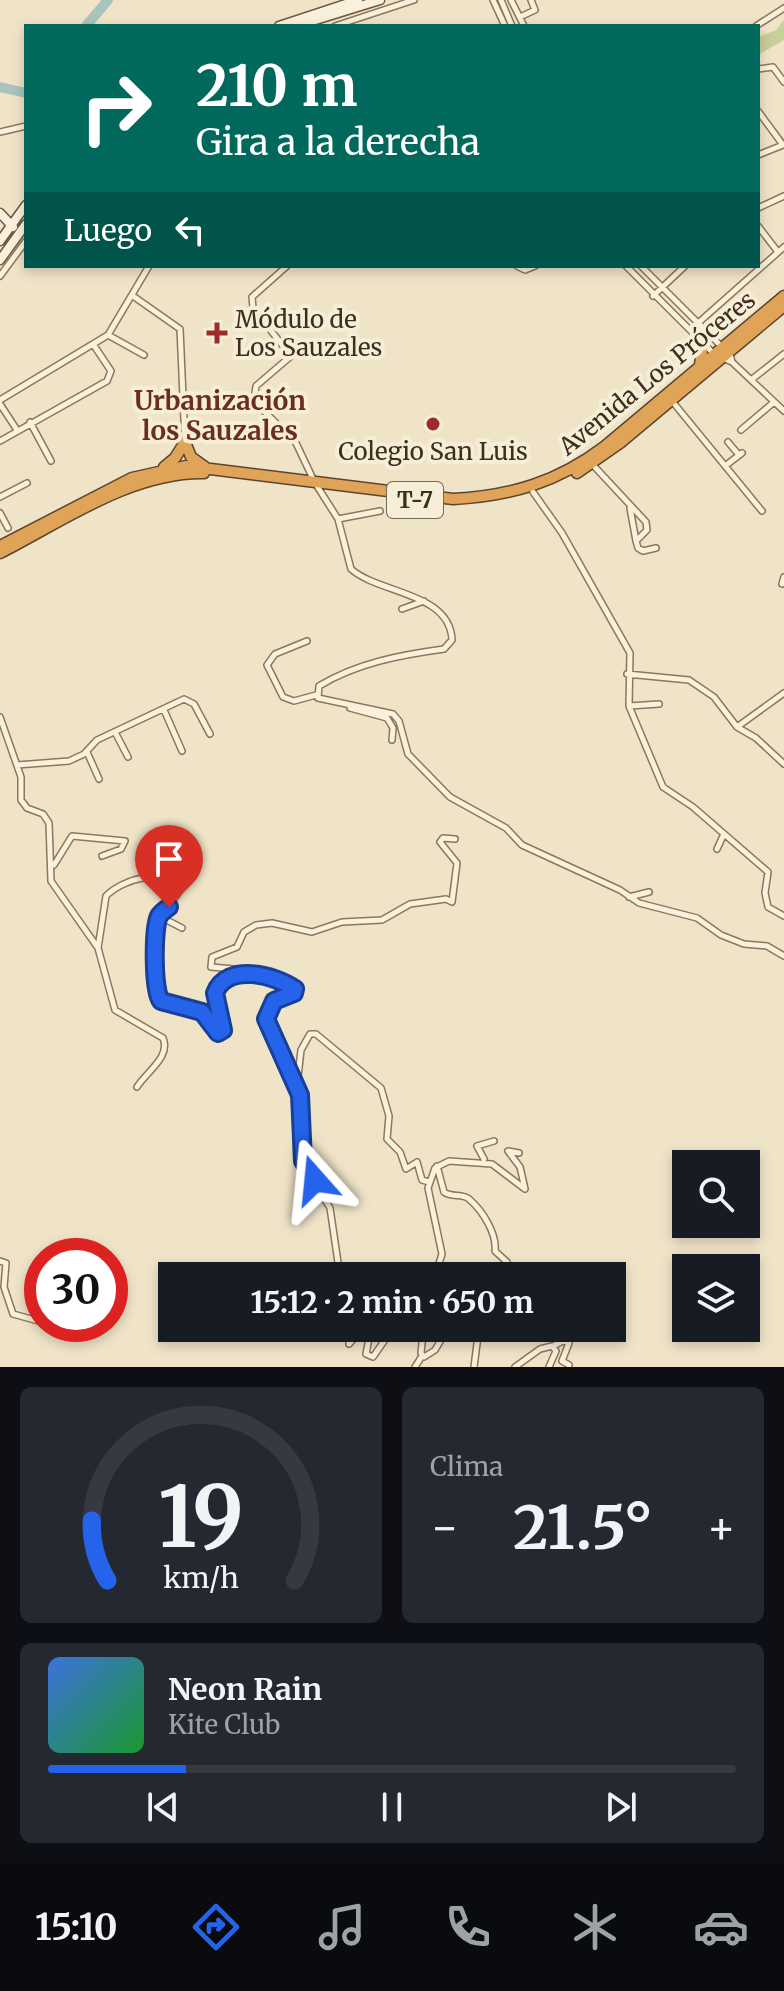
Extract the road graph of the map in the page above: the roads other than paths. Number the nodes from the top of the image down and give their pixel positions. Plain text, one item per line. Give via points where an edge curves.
1 (380, 0) edge
2 (414, 0) edge
3 (493, 0) edge
4 (501, 0) edge
5 (511, 0) edge
6 (531, 0) edge
7 (355, 2) edge
8 (784, 8) edge
9 (520, 17) junction
10 (357, 19) junction
11 (324, 22) edge
12 (285, 24) edge
13 (341, 24) edge
14 (504, 24) edge
15 (511, 24) edge
16 (523, 24) edge
17 (759, 24) edge
18 (760, 69) edge
19 (784, 82) edge
20 (760, 114) edge
21 (24, 126) edge
22 (0, 132) edge
23 (784, 145) edge
24 (760, 154) edge
25 (784, 196) edge
26 (24, 207) edge
27 (760, 207) edge
28 (0, 214) edge
29 (0, 223) edge
30 (24, 227) edge
31 (9, 229) junction
32 (760, 229) edge
33 (17, 236) junction
34 (0, 241) edge
35 (24, 244) edge
36 (784, 247) edge
37 (778, 252) junction
38 (0, 260) edge
39 (148, 268) edge
40 (285, 268) edge
41 (628, 268) edge
42 (643, 268) edge
43 (683, 268) edge
44 (0, 276) edge
45 (662, 289) junction
46 (133, 296) junction
47 (653, 296) junction
48 (784, 296) edge
49 (784, 306) edge
50 (697, 324) junction
51 (108, 335) junction
52 (93, 344) junction
53 (703, 344) junction
54 (784, 354) edge
55 (144, 355) dead end
56 (724, 355) junction
57 (699, 367) junction
58 (751, 380) junction
59 (671, 401) junction
60 (0, 402) edge
61 (774, 402) junction
62 (784, 411) edge
63 (30, 422) junction
64 (17, 430) junction
65 (741, 430) dead end
66 (0, 441) edge
67 (185, 442) junction
68 (728, 442) dead end
69 (51, 461) dead end
70 (593, 465) junction
71 (725, 466) junction
72 (205, 467) junction
73 (159, 470) junction
74 (186, 470) junction
75 (27, 483) dead end
76 (316, 484) junction
77 (533, 492) junction
78 (0, 497) edge
79 (629, 507) junction
80 (380, 511) dead end
81 (762, 511) dead end
82 (0, 513) edge
83 (338, 519) junction
84 (8, 528) dead end
85 (636, 541) junction
86 (0, 546) edge
87 (656, 548) dead end
88 (0, 553) edge
89 (784, 577) edge
90 (782, 584) edge
91 (425, 601) junction
92 (402, 609) dead end
93 (307, 641) dead end
94 (627, 674) junction
95 (784, 693) edge
96 (316, 695) junction
97 (659, 704) dead end
98 (346, 705) junction
99 (629, 706) junction
100 (164, 710) junction
101 (0, 717) edge
102 (737, 727) junction
103 (116, 734) junction
104 (210, 734) dead end
105 (392, 740) dead end
106 (182, 751) dead end
107 (87, 752) junction
108 (128, 757) dead end
109 (784, 764) edge
110 (17, 765) junction
111 (99, 779) dead end
112 (723, 836) junction
113 (455, 839) dead end
114 (717, 849) dead end
115 (102, 856) dead end
116 (53, 865) junction
117 (649, 892) dead end
118 (628, 897) junction
119 (159, 916) junction
120 (784, 916) edge
121 (182, 928) dead end
122 (98, 948) junction
123 (784, 956) edge
124 (227, 980) junction
125 (137, 1087) dead end
126 (296, 1087) junction
127 (494, 1141) dead end
128 (519, 1153) dead end
129 (476, 1162) junction
130 (436, 1166) junction
131 (429, 1182) junction
132 (0, 1261) edge
133 (338, 1262) edge
134 (439, 1262) edge
135 (507, 1262) edge
136 (24, 1317) edge
137 (368, 1342) edge
138 (383, 1342) edge
139 (423, 1342) edge
140 (440, 1342) edge
141 (477, 1342) edge
142 (552, 1346) junction
143 (422, 1356) junction
144 (569, 1365) edge
145 (415, 1367) edge
146 (474, 1367) edge
147 (515, 1367) edge
148 (549, 1367) edge

1 - 7 street
2 - 10 street
3 - 14 street
4 - 15 street
5 - 9 street
6 - 9 street via 535,10
7 - 10 street
7 - 11 street
7 - 12 street
8 - 17 street
9 - 16 street
10 - 13 street
18 - 19 street via 773,67
20 - 23 street
21 - 22 street
23 - 24 street
25 - 27 street
26 - 28 street
26 - 31 street
28 - 31 street
29 - 31 street
30 - 33 street
31 - 33 street
31 - 34 street
32 - 37 street
33 - 38 street
35 - 44 street
36 - 37 street
37 - 50 street
39 - 46 street
40 - 76 street via 252,297 253,308 291,356 256,386 254,401 296,443
41 - 47 street
42 - 45 street
43 - 45 street
45 - 47 street
45 - 50 street
46 - 51 street
46 - 67 street via 180,329
47 - 53 street
48 - 56 highway, Avenida Los Próceres / T-7
49 - 56 highway, Avenida Los Próceres / T-7
50 - 56 street
51 - 52 street
51 - 55 street
52 - 60 street
52 - 63 street via 109,366 110,378
53 - 56 street
53 - 57 highway
54 - 58 street
56 - 57 highway, Avenida Los Próceres / T-7
56 - 58 street
56 - 59 highway, Avenida Los Próceres / T-7
57 - 76 highway, Avenida Los Próceres / T-7 via 589,459 531,488 453,499
58 - 61 street
59 - 70 highway, Avenida Los Próceres / T-7
59 - 71 street
60 - 64 street
61 - 62 street
61 - 65 street
63 - 64 street
63 - 69 street
64 - 66 street
67 - 72 highway via 191,457
67 - 73 highway, T-7
67 - 74 street
68 - 71 street via 740,454
70 - 77 highway, Avenida Los Próceres / T-7
70 - 79 street
71 - 81 street
72 - 74 highway, Avenida Los Próceres / T-7
72 - 76 highway, Avenida Los Próceres / T-7
73 - 74 highway, Avenida Los Próceres / T-7
73 - 86 highway, Avenida Los Próceres / T-7 via 132,478
74 - 76 highway, Avenida Los Próceres / T-7
74 - 88 highway, Avenida Los Próceres / T-7 via 121,490
75 - 78 street
76 - 77 highway, Avenida Los Próceres / T-7 via 461,504
76 - 83 street
77 - 94 street via 630,653
79 - 85 street
79 - 85 street via 646,522 647,530
80 - 83 street
82 - 84 street
83 - 91 street via 351,569 369,582
85 - 87 street via 643,551
89 - 90 street
91 - 92 street
91 - 96 street via 452,631 450,645 357,668 319,686
93 - 96 street via 275,654 267,665 283,697 294,701
94 - 99 street
94 - 102 street via 689,680 714,697
95 - 102 street
96 - 98 street
97 - 99 street
98 - 105 street via 387,718
98 - 118 street via 393,714 408,754 450,797 506,828 522,845
99 - 112 street via 663,787
100 - 103 street
100 - 104 street via 184,699 191,701
100 - 106 street
101 - 110 street
102 - 109 street
103 - 107 street via 97,740
103 - 108 street
107 - 110 street via 50,765
107 - 111 street
110 - 116 street via 23,805 49,823
112 - 114 street
112 - 120 street via 768,872 768,907
113 - 124 street via 440,842 457,863 452,902 414,903 386,919 342,922 312,932 256,925 244,932 237,947 212,957 211,967 234,969
115 - 116 street via 121,849 125,841 72,836
116 - 122 street via 53,887
117 - 118 street
118 - 123 street via 697,918 721,935 767,946
119 - 121 street
119 - 122 street via 175,901 178,887 147,876 116,887 104,901
119 - 124 street via 155,989 161,1001 196,1009 221,1032 215,993
122 - 125 street via 115,1010 163,1038 166,1045
124 - 126 street via 255,973 295,989 274,1001 266,1019
126 - 131 street via 304,1041 316,1034 381,1088 389,1116 387,1139 400,1152 406,1169 417,1162 422,1180
126 - 133 street via 304,1165 330,1208
127 - 129 street via 477,1146 486,1158
128 - 129 street via 508,1151 520,1167 525,1189 500,1168
129 - 130 street
130 - 131 street
130 - 135 street via 444,1192 468,1198 496,1237 495,1251
131 - 134 street
132 - 136 street via 6,1263 4,1287 13,1314
137 - 138 street via 366,1354 373,1357
139 - 143 street
140 - 143 street
141 - 146 street
142 - 144 street via 569,1343 562,1359
142 - 147 street
142 - 148 street via 556,1351
143 - 145 street

